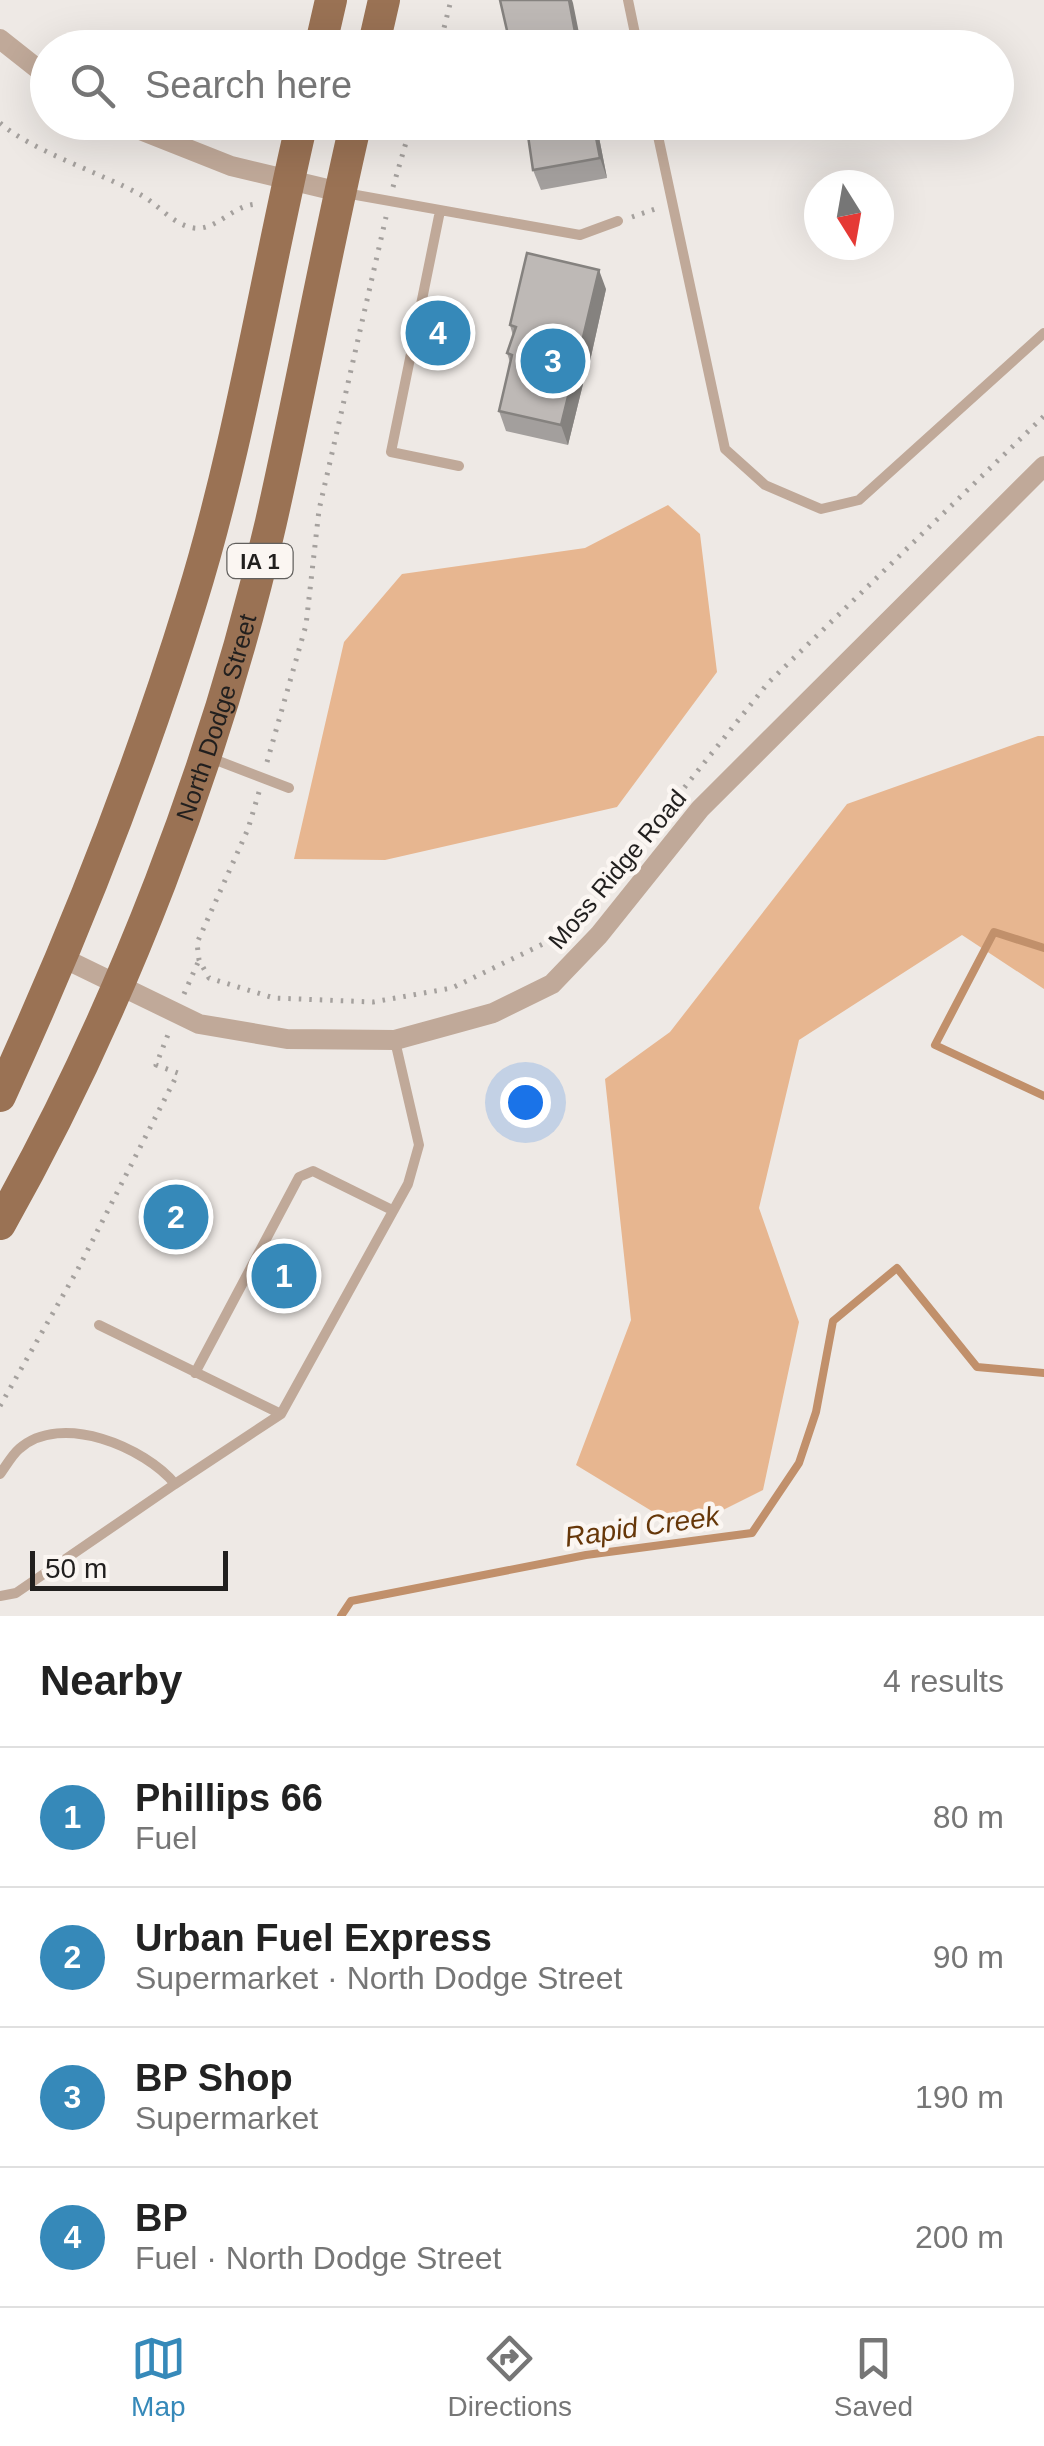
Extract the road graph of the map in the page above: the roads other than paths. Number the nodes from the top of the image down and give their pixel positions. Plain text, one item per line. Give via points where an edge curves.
1 (331, 0) edge
2 (384, 0) edge
3 (628, 0) edge
4 (324, 30) edge
5 (377, 30) edge
6 (634, 30) edge
7 (0, 39) edge
8 (30, 63) edge
9 (159, 140) edge
10 (298, 140) edge
11 (352, 140) edge
12 (658, 140) edge
13 (289, 180) junction
14 (340, 192) junction
15 (440, 211) junction
16 (618, 221) road end
17 (1044, 333) edge
18 (459, 466) dead end
19 (1044, 466) edge
20 (202, 755) junction
21 (289, 788) dead end
22 (63, 958) junction
23 (117, 987) junction
24 (395, 1040) junction
25 (0, 1096) edge
26 (392, 1210) junction
27 (0, 1224) edge
28 (98, 1325) dead end
29 (196, 1373) junction
30 (281, 1414) junction
31 (0, 1474) edge
32 (175, 1484) junction
33 (0, 1596) edge

1 - 4 main road
2 - 5 main road
3 - 6 lane
7 - 8 street
9 - 13 street
10 - 13 main road, IA 1
11 - 14 main road, North Dodge Street / IA 1
12 - 17 lane via 726,449 765,485 821,509 859,500
13 - 14 street
13 - 22 main road, IA 1 via 192,600
14 - 15 lane
14 - 20 main road, North Dodge Street / IA 1 via 270,524
15 - 16 lane via 580,235
15 - 18 lane via 391,452
19 - 24 street, Moss Ridge Road via 700,809 552,984 493,1013
20 - 21 lane
20 - 23 main road, North Dodge Street / IA 1
22 - 23 street, Moss Ridge Road
22 - 25 main road, IA 1
23 - 24 street, Moss Ridge Road via 198,1024 287,1039
23 - 27 main road, North Dodge Street via 78,1081
24 - 26 lane via 419,1145
26 - 29 lane via 312,1170 300,1177
26 - 30 lane
28 - 29 lane
29 - 30 lane
30 - 32 lane
31 - 32 lane via 32,1442 94,1435 157,1462
32 - 33 lane via 16,1593

